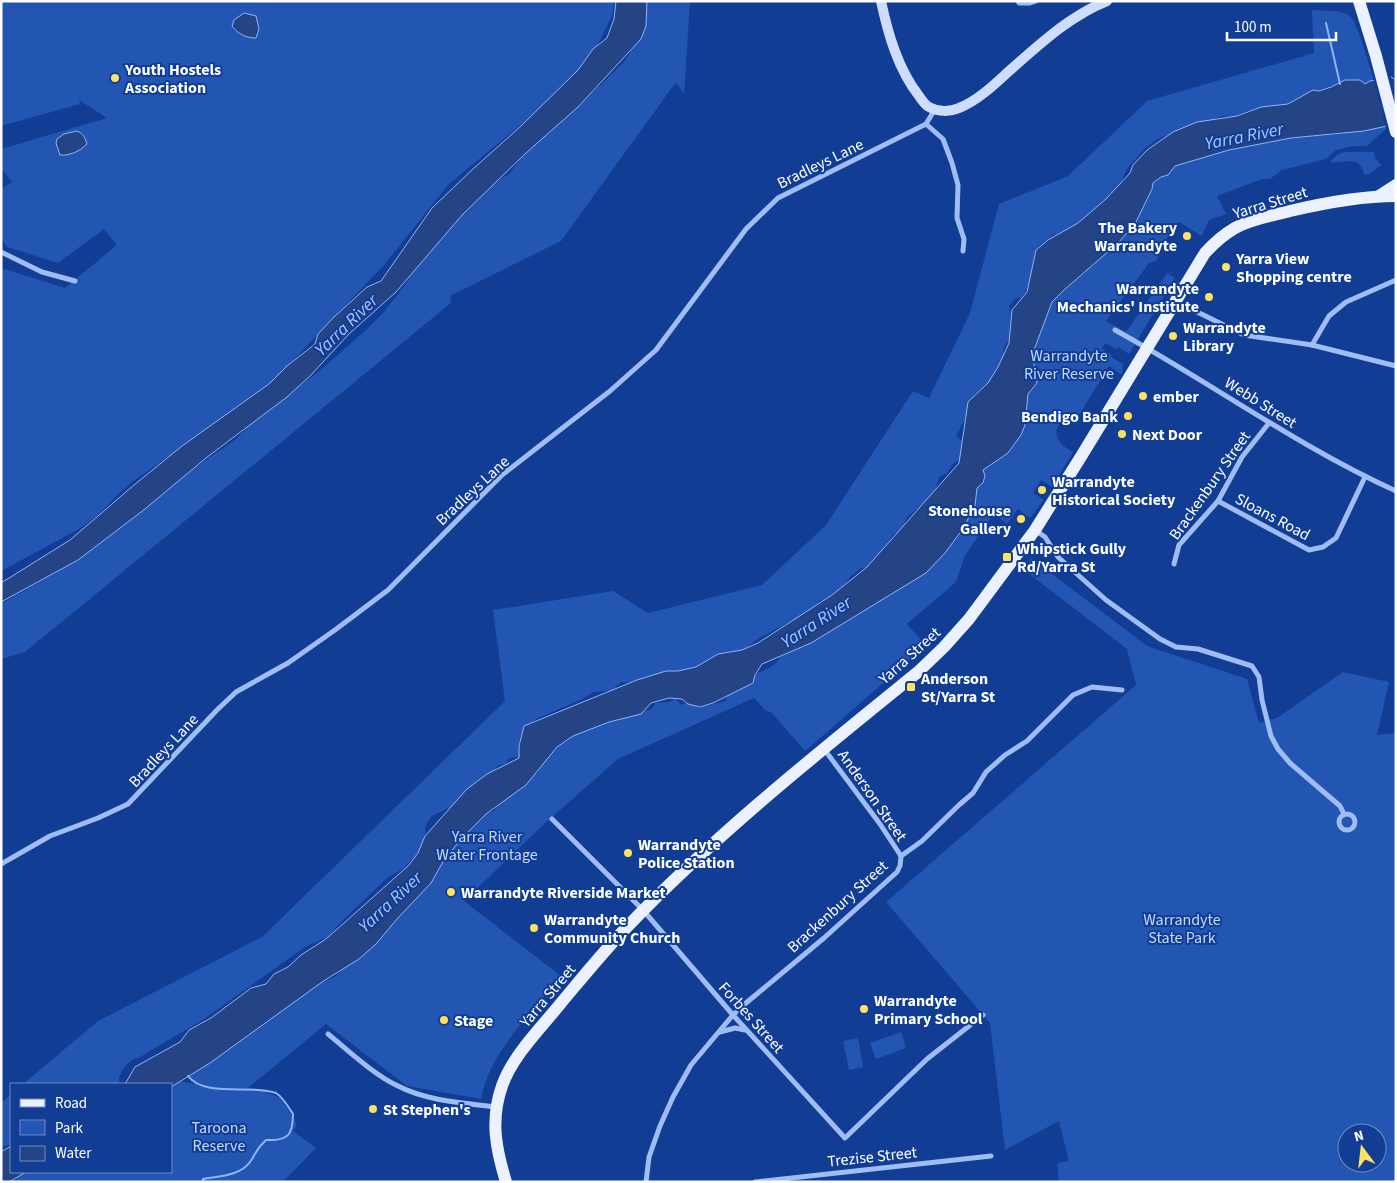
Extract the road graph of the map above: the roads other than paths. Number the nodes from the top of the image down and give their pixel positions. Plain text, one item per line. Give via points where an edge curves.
1 (880, 1) edge
2 (1018, 1) edge
3 (1036, 1) edge
4 (1107, 1) edge
5 (1359, 1) edge
6 (935, 109) junction
7 (926, 124) junction
8 (1396, 132) edge
9 (1396, 185) edge
10 (1379, 196) junction
11 (1396, 196) edge
12 (963, 251) dead end
13 (1, 252) edge
14 (1396, 280) edge
15 (75, 281) dead end
16 (1175, 301) junction
17 (1115, 330) dead end
18 (1312, 344) junction
19 (1146, 348) junction
20 (1396, 366) edge
21 (1269, 423) junction
22 (1366, 477) junction
23 (1396, 491) edge
24 (1218, 501) junction
25 (1035, 530) junction
26 (1174, 564) dead end
27 (1122, 690) dead end
28 (824, 748) junction
29 (1344, 814) dead end
30 (552, 819) dead end
31 (901, 856) junction
32 (1, 864) edge
33 (643, 910) junction
34 (983, 1014) dead end
35 (733, 1015) junction
36 (719, 1032) junction
37 (748, 1032) junction
38 (328, 1034) dead end
39 (497, 1108) junction
40 (991, 1156) dead end
41 (506, 1182) edge
42 (646, 1182) edge
43 (755, 1182) edge

1 - 6 main road via 895,53 913,88 928,106
2 - 3 street
4 - 6 main road via 1072,19 969,103 957,109
5 - 8 main road
6 - 7 street
7 - 12 street via 943,139 952,163 958,185 957,218 964,239
7 - 32 street, Bradleys Lane via 778,198 746,229 656,350 610,391 502,475 388,590 288,663 236,692 128,804 50,836
9 - 10 main road, Yarra Street
10 - 11 main road, Yarra Street
10 - 16 main road, Yarra Street via 1289,211 1234,229 1205,252
13 - 15 street via 42,272
14 - 18 street via 1342,305 1329,316
16 - 18 street via 1244,335
16 - 19 main road, Yarra Street
17 - 19 street, Webb Street
18 - 20 street
19 - 21 street, Webb Street
19 - 25 main road, Yarra Street
21 - 22 street, Webb Street
21 - 24 street, Brackenbury Street via 1242,457
22 - 23 street, Webb Street
22 - 24 street, Sloans Road via 1336,538 1324,547 1309,550
24 - 26 street, Brackenbury Street via 1179,545
25 - 28 main road, Yarra Street via 969,619 944,647
25 - 29 street via 1045,537 1058,557 1106,600 1160,639 1176,647 1198,649 1252,666 1259,677 1271,736 1278,749 1340,806
27 - 31 street, Brackenbury Street via 1092,687 1073,695 1027,741 986,772 973,794
28 - 31 street, Anderson Street
28 - 33 main road, Yarra Street via 744,816
30 - 33 street, Forbes Street
31 - 35 street, Brackenbury Street via 897,872
33 - 35 street, Forbes Street
33 - 39 main road, Yarra Street via 524,1048 502,1085
34 - 37 street, Forbes Street via 927,1059 845,1138
35 - 36 street, Brackenbury Street
35 - 37 street, Forbes Street
36 - 37 street via 735,1028
36 - 42 street, Brackenbury Street via 691,1065 673,1097 649,1157
38 - 39 street via 395,1085 431,1097
39 - 41 main road, Yarra Street via 495,1139
40 - 43 street, Trezise Street

